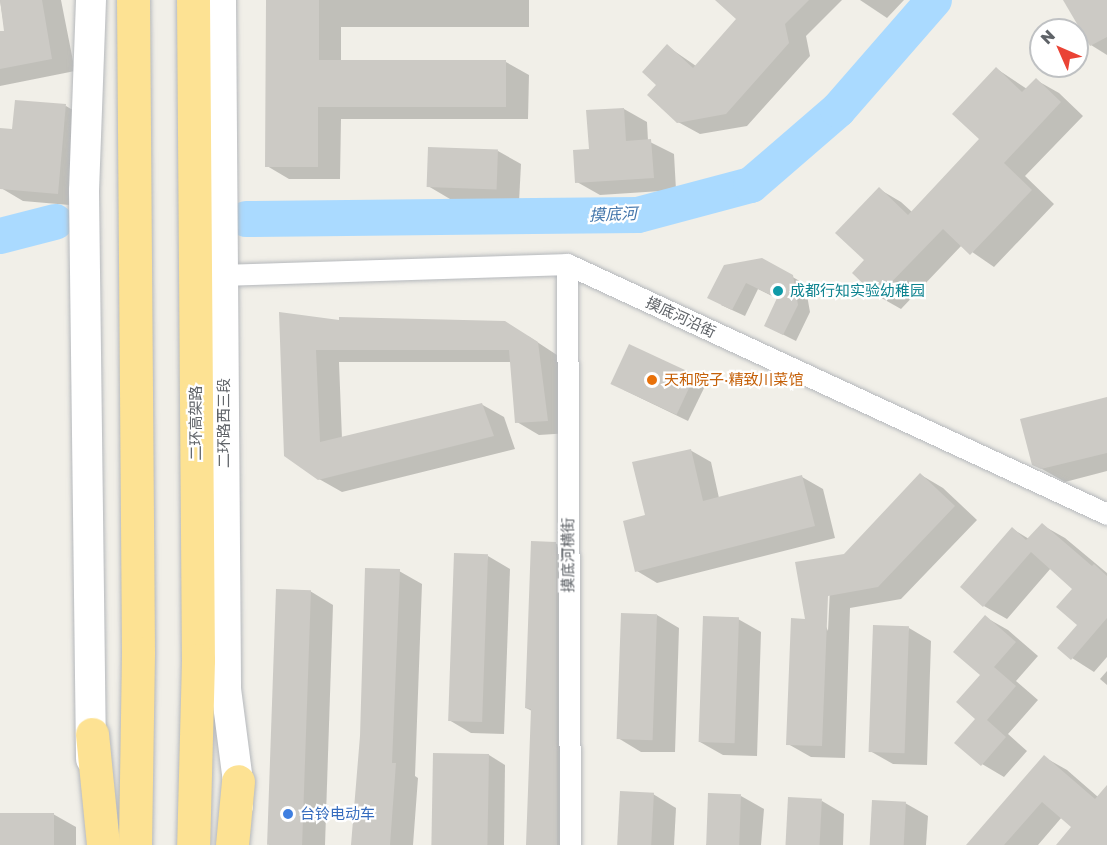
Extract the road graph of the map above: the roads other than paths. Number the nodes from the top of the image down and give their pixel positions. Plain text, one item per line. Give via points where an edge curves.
1 (90, 0) edge
2 (133, 0) edge
3 (193, 0) edge
4 (221, 0) edge
5 (567, 264) junction
6 (223, 275) junction
7 (1107, 514) edge
8 (92, 734) junction
9 (238, 781) junction
10 (89, 845) edge
11 (103, 845) edge
12 (135, 845) edge
13 (193, 845) edge
14 (232, 845) edge
15 (238, 845) edge
16 (570, 845) edge

1 - 8 main road via 84,213
2 - 12 highway via 138,653
3 - 13 highway, 二环高架路 via 198,660
4 - 6 main road, 二环路西三段
5 - 6 street, 摸底河沿街
5 - 7 street, 摸底河沿街
5 - 16 street, 摸底河横街
6 - 9 main road, 二环路西三段 via 226,689
8 - 10 main road
8 - 11 highway
9 - 14 highway
9 - 15 main road, 二环路西三段

